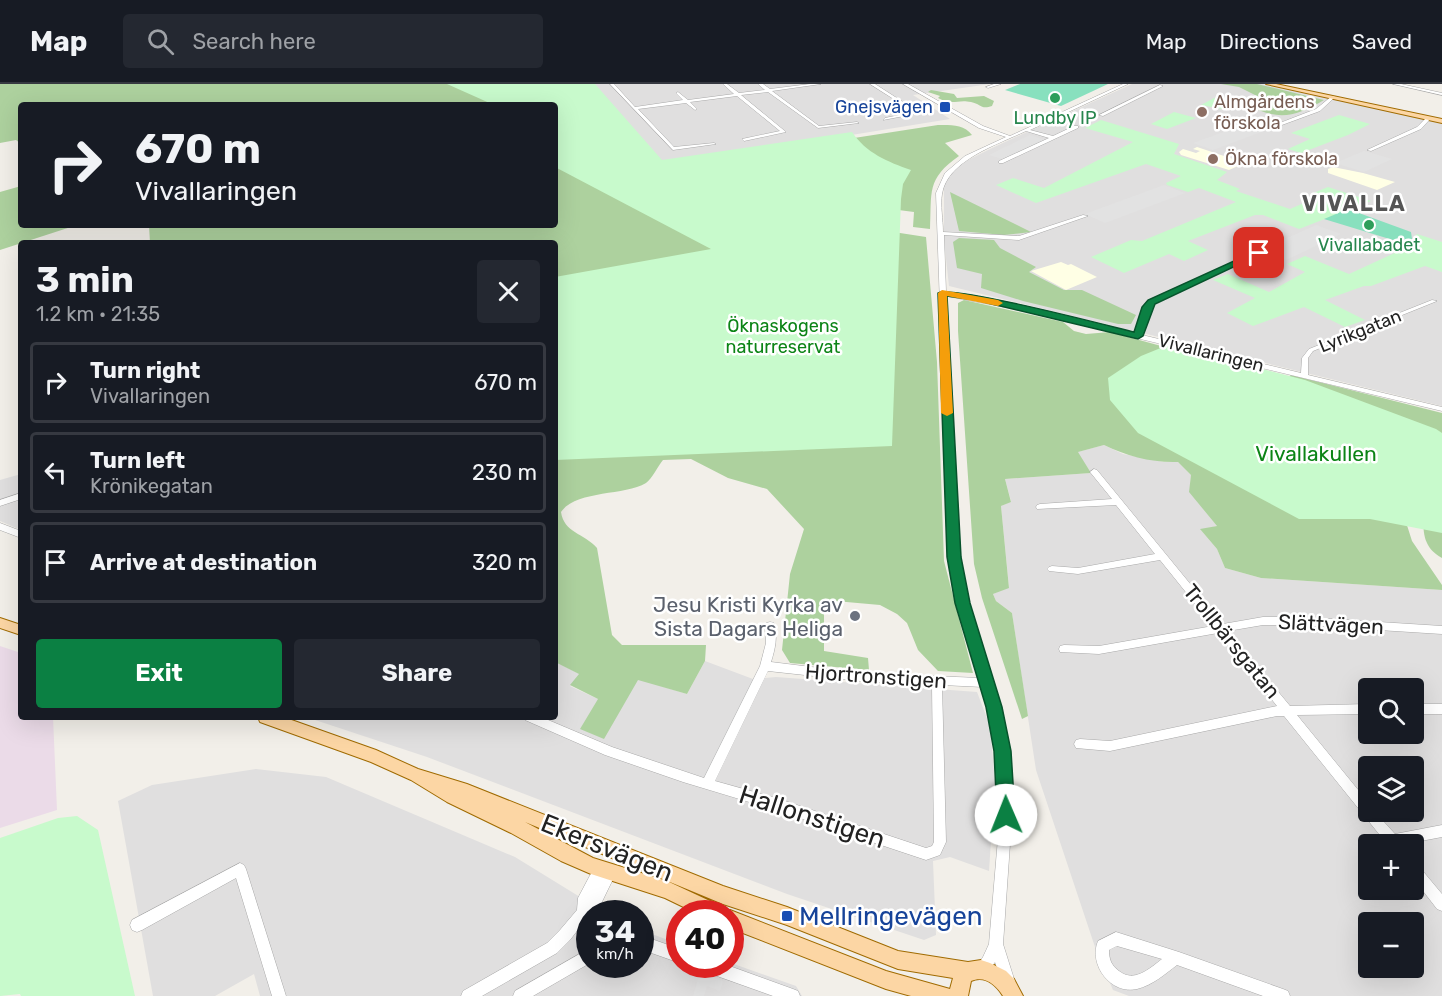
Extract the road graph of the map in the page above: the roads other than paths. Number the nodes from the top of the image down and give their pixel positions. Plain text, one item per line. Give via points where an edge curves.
1 (612, 84) edge
2 (725, 84) edge
3 (760, 84) edge
4 (817, 84) edge
5 (872, 84) edge
6 (905, 84) edge
7 (999, 84) edge
8 (1126, 84) edge
9 (1269, 84) edge
10 (1395, 84) edge
11 (1161, 86) dead end
12 (988, 87) dead end
13 (769, 90) junction
14 (824, 90) dead end
15 (678, 93) dead end
16 (738, 94) junction
17 (1103, 94) junction
18 (1442, 94) edge
19 (1112, 97) dead end
20 (1333, 97) junction
21 (1121, 99) dead end
22 (687, 101) junction
23 (1130, 101) junction
24 (634, 108) junction
25 (695, 109) dead end
26 (1101, 115) dead end
27 (1429, 118) junction
28 (885, 119) dead end
29 (1442, 121) edge
30 (857, 123) dead end
31 (1076, 127) dead end
32 (1269, 128) dead end
33 (1026, 130) junction
34 (1010, 137) junction
35 (1054, 138) junction
36 (744, 140) dead end
37 (714, 144) dead end
38 (1369, 150) dead end
39 (1001, 162) dead end
40 (1085, 216) dead end
41 (940, 233) junction
42 (1259, 253) dead end
43 (942, 293) junction
44 (1434, 301) dead end
45 (1138, 336) junction
46 (1304, 376) junction
47 (1442, 409) edge
48 (1094, 471) dead end
49 (18, 497) edge
50 (1118, 502) junction
51 (0, 503) edge
52 (1040, 507) dead end
53 (0, 526) edge
54 (18, 534) edge
55 (1162, 556) junction
56 (1052, 569) dead end
57 (0, 623) edge
58 (770, 626) dead end
59 (1221, 627) junction
60 (18, 629) edge
61 (1442, 630) edge
62 (1064, 649) dead end
63 (765, 666) junction
64 (937, 681) junction
65 (987, 683) junction
66 (1358, 709) edge
67 (1424, 709) edge
68 (1442, 709) edge
69 (1290, 712) junction
70 (273, 720) edge
71 (536, 720) edge
72 (1080, 744) dead end
73 (416, 775) junction
74 (707, 784) junction
75 (1358, 798) edge
76 (1377, 822) edge
77 (1442, 831) edge
78 (1386, 834) edge
79 (1424, 835) edge
80 (615, 851) junction
81 (606, 870) junction
82 (1424, 882) edge
83 (687, 900) edge
84 (1442, 904) edge
85 (744, 924) edge
86 (137, 925) dead end
87 (996, 944) junction
88 (1175, 958) junction
89 (576, 963) edge
90 (976, 970) junction
91 (742, 978) edge
92 (1012, 991) edge
93 (279, 996) edge
94 (468, 996) edge
95 (520, 996) edge
96 (793, 996) edge
97 (945, 996) edge
98 (959, 996) edge
99 (1283, 996) edge

1 - 24 street
2 - 16 street
3 - 13 street
4 - 13 street
4 - 14 street
5 - 28 street via 918,113
6 - 34 street via 981,127
7 - 12 street
8 - 17 street
9 - 20 main road
10 - 18 street
11 - 23 street
13 - 16 street
13 - 30 street via 821,128
15 - 22 street
16 - 22 street
16 - 36 street via 784,132
17 - 19 street
17 - 33 street
20 - 27 main road
20 - 32 street via 1318,110
21 - 23 street
22 - 24 street
22 - 25 street
23 - 26 street
24 - 37 street via 673,149
27 - 29 main road
27 - 38 street via 1419,128
31 - 35 street
33 - 34 street
33 - 35 street
34 - 41 street via 967,158 947,174 939,193
35 - 39 street
40 - 41 street via 1019,238
41 - 43 street
42 - 45 street via 1151,302
43 - 45 street, Vivallaringen via 975,297
43 - 65 street via 954,557
44 - 46 street, Lyrikgatan via 1311,350 1305,358
45 - 46 street, Vivallaringen
46 - 47 street, Vivallaringen
48 - 50 street, Trollbärsgatan
49 - 51 street
50 - 52 street
50 - 55 street, Trollbärsgatan
53 - 54 street
55 - 56 street via 1078,571
55 - 59 street, Trollbärsgatan
57 - 60 main road
58 - 63 street via 771,643
59 - 61 street, Slättvägen via 1300,621
59 - 62 street, Slättvägen via 1099,650
59 - 69 street, Trollbärsgatan
63 - 64 street, Hjortronstigen
63 - 74 street
64 - 65 street, Hjortronstigen
64 - 74 street, Hallonstigen via 940,842 936,851 926,854
65 - 87 street via 1005,779
66 - 69 street
67 - 68 street
69 - 72 street via 1277,711 1110,746
69 - 75 street, Trollbärsgatan
70 - 73 main road, Ekersvägen
71 - 74 street, Hallonstigen via 609,751
73 - 80 main road, Ekersvägen
73 - 81 main road, Ekersvägen via 567,855
76 - 78 street, Trollbärsgatan
77 - 79 street
80 - 81 main road
80 - 90 main road, Ekersvägen via 897,960
81 - 83 main road, Ekersvägen
81 - 94 street via 594,903 552,948
82 - 84 street
85 - 97 main road via 886,980
86 - 93 street via 240,868
87 - 90 street via 988,962
87 - 92 street
88 - 88 street via 1133,986 1111,974 1101,954 1103,946 1116,939
88 - 99 street
89 - 95 street
90 - 92 main road via 996,974
90 - 98 main road via 961,981
91 - 96 street

